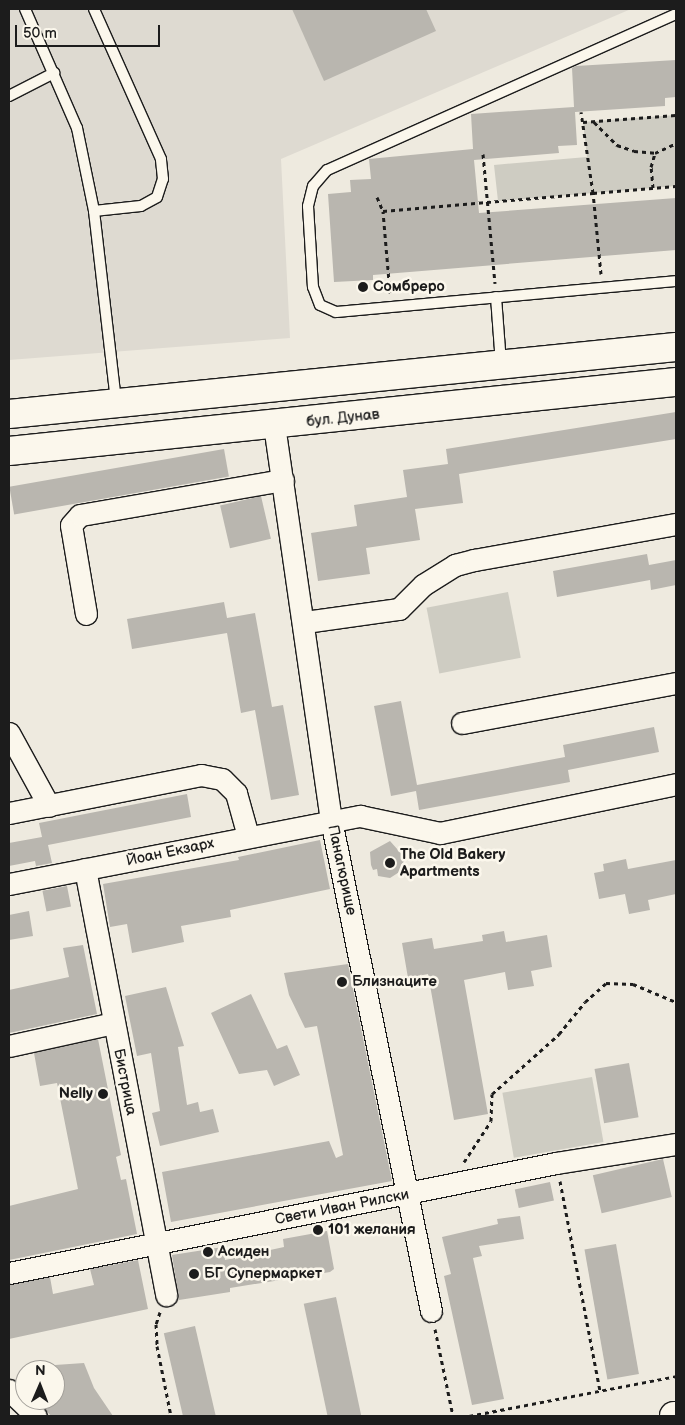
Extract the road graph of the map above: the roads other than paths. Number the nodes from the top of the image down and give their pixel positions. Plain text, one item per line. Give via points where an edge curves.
1 (25, 9) edge
2 (94, 9) edge
3 (676, 14) edge
4 (54, 73) junction
5 (9, 96) edge
6 (94, 211) junction
7 (676, 280) edge
8 (496, 296) junction
9 (676, 347) edge
10 (502, 363) junction
11 (676, 382) edge
12 (116, 403) junction
13 (9, 414) edge
14 (274, 425) junction
15 (9, 451) edge
16 (283, 480) junction
17 (676, 524) edge
18 (86, 614) dead end
19 (305, 622) junction
20 (676, 683) edge
21 (462, 723) dead end
22 (9, 733) edge
23 (676, 784) edge
24 (49, 806) junction
25 (9, 813) edge
26 (331, 820) junction
27 (248, 836) junction
28 (85, 869) junction
29 (9, 884) edge
30 (114, 1023) junction
31 (9, 1046) edge
32 (676, 1144) edge
33 (409, 1194) junction
34 (156, 1245) junction
35 (9, 1273) edge
36 (166, 1296) road end
37 (431, 1311) road end
38 (9, 1390) edge
39 (36, 1416) edge

1 - 4 lane
2 - 6 lane via 162,159 163,179 158,197 142,206
3 - 8 lane via 327,170 313,186 308,206 313,287 320,305 336,312
4 - 5 lane
4 - 6 lane via 77,128
6 - 12 lane
7 - 8 lane
8 - 10 lane
9 - 10 main road
10 - 12 main road
11 - 14 main road, бул. Дунав
12 - 13 main road
14 - 15 main road, бул. Дунав
14 - 16 street, Панагюрище
16 - 18 street via 80,515 70,525
16 - 19 street, Панагюрище
17 - 19 street via 474,560 455,566 423,585 399,609
19 - 26 street, Панагюрище
20 - 21 street
22 - 24 street
23 - 26 street, Йоан Екзарх via 440,833 360,816
24 - 25 street
24 - 27 street via 201,775 222,779 236,793
26 - 27 street, Йоан Екзарх
26 - 33 street, Панагюрище
27 - 28 street, Йоан Екзарх
28 - 29 street, Йоан Екзарх
28 - 30 street, Бистрица
30 - 31 street
30 - 34 street, Бистрица
32 - 33 street, Свети Иван Рилски via 556,1163
33 - 34 street, Свети Иван Рилски
33 - 37 street, Панагюрище
34 - 35 street, Свети Иван Рилски
34 - 36 street, Бистрица
38 - 39 street

